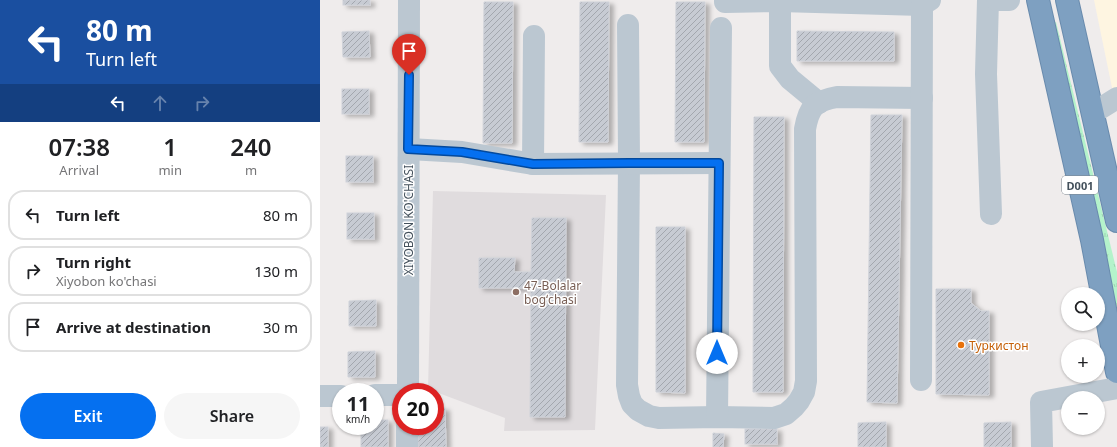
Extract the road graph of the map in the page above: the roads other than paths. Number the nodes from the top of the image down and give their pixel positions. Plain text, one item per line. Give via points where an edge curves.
1 (409, 0) edge
2 (725, 0) edge
3 (988, 0) edge
4 (997, 0) edge
5 (1009, 0) edge
6 (1038, 0) edge
7 (1067, 0) edge
8 (780, 1) edge
9 (926, 3) edge
10 (628, 25) dead end
11 (721, 28) dead end
12 (534, 36) dead end
13 (922, 98) junction
14 (1117, 98) edge
15 (819, 102) junction
16 (1093, 113) junction
17 (408, 149) junction
18 (629, 163) junction
19 (719, 163) junction
20 (533, 164) junction
21 (990, 214) dead end
22 (1117, 221) edge
23 (1117, 372) edge
24 (921, 380) dead end
25 (408, 383) edge
26 (1117, 388) edge
27 (320, 396) edge
28 (332, 396) edge
29 (717, 417) junction
30 (407, 435) edge
31 (407, 447) edge
32 (1042, 447) edge

1 - 17 street, XIYOBON KO'CHASI
2 - 8 street
3 - 21 street via 986,74
4 - 5 street
6 - 23 highway, D001 via 1092,240
7 - 16 highway, D001
8 - 9 street
8 - 15 street via 780,66 790,79
9 - 13 street
10 - 18 street
11 - 19 street
12 - 20 street
13 - 15 street via 837,98
13 - 24 street
14 - 16 street
15 - 29 street via 811,108 805,129 804,392 794,408 774,418
16 - 22 highway, D001
17 - 20 street via 462,152
17 - 25 street, XIYOBON KO'CHASI
18 - 19 street
18 - 20 street
18 - 29 street via 629,396 638,410 649,416
19 - 29 street
26 - 32 street via 1042,402
27 - 28 street
30 - 31 street

